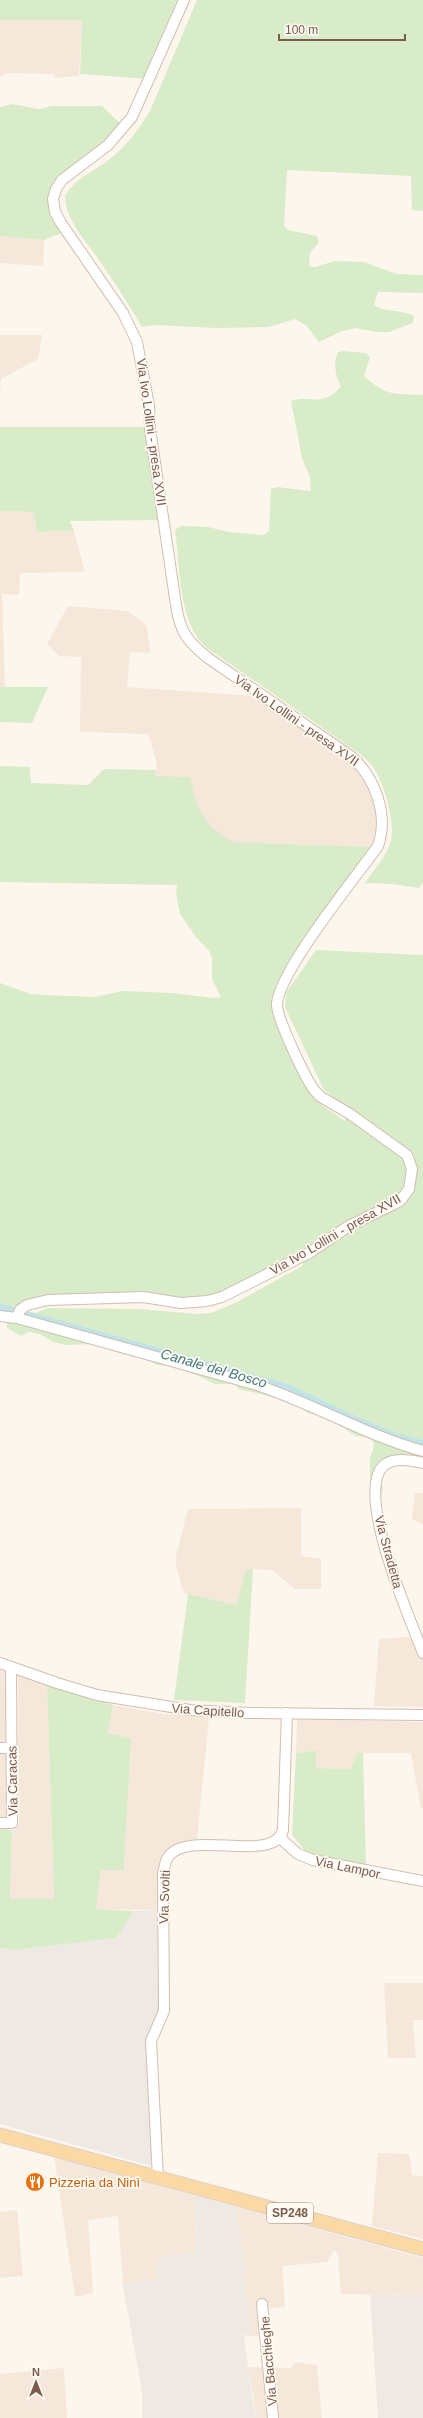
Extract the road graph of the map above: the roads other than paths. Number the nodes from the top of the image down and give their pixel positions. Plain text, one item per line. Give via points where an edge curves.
1 (184, 0) edge
2 (18, 1315) junction
3 (0, 1316) edge
4 (423, 1451) edge
5 (423, 1463) edge
6 (423, 1653) edge
7 (0, 1663) edge
8 (11, 1667) junction
9 (287, 1713) junction
10 (423, 1715) edge
11 (0, 1748) edge
12 (11, 1748) junction
13 (0, 1823) edge
14 (280, 1838) junction
15 (423, 1881) edge
16 (0, 2135) edge
17 (158, 2178) junction
18 (423, 2249) edge
19 (262, 2304) dead end
20 (273, 2418) edge

1 - 2 street, Via Ivo Lollini - presa XVII via 132,117 108,145 62,180 53,199 55,212 68,235 123,313 137,342 147,390 150,430 181,631 208,658 352,756 363,766 374,787 383,826 378,846 291,970 279,993 278,1013 314,1090 402,1151 410,1162 411,1177 409,1189 400,1201 349,1226 309,1252 222,1297 181,1303 143,1297 48,1300 35,1302
2 - 3 street
2 - 4 street via 274,1391 370,1433
5 - 6 street, Via Stradetta via 401,1460 389,1463 381,1470 376,1493 382,1536
7 - 8 street, Via Capitello
8 - 9 street, Via Capitello via 77,1689 135,1702 190,1710
8 - 12 street, Via Caracas
9 - 10 street, Via Capitello
9 - 14 street via 283,1830
11 - 12 street
12 - 13 street, Via Caracas via 12,1823
14 - 15 street, Via Lampor via 298,1854 313,1860
14 - 17 street, Via Svolti via 266,1845 182,1846 168,1857 163,1874 164,2011 151,2041
16 - 17 main road, SP248
17 - 18 main road, SP248
19 - 20 street, Via Bacchieghe

